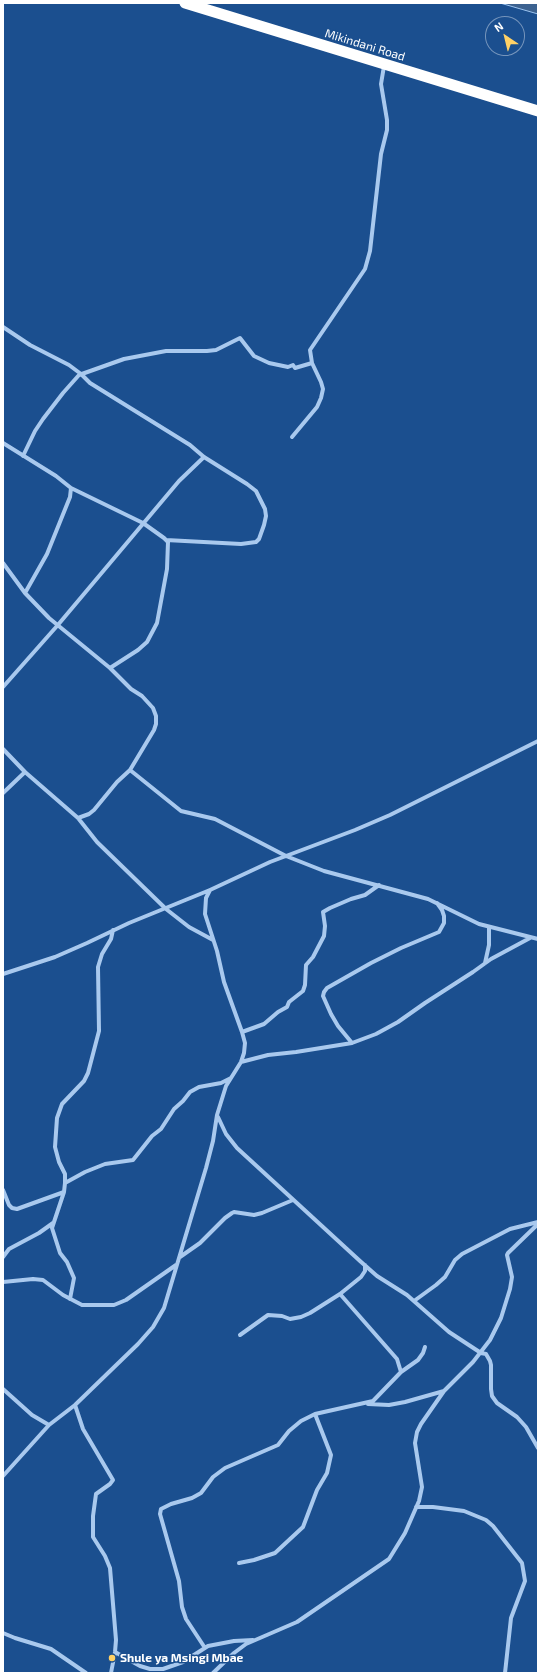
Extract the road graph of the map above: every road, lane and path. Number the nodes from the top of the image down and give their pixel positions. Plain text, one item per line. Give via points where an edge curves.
1 (185, 3) edge
2 (384, 64) junction
3 (538, 111) edge
4 (3, 327) edge
5 (312, 363) junction
6 (81, 374) junction
7 (292, 437) dead end
8 (4, 444) edge
9 (22, 456) junction
10 (204, 457) junction
11 (71, 488) junction
12 (143, 524) junction
13 (166, 540) junction
14 (3, 563) edge
15 (25, 593) junction
16 (57, 626) junction
17 (110, 668) junction
18 (3, 687) edge
19 (538, 741) edge
20 (3, 749) edge
21 (130, 770) junction
22 (25, 772) junction
23 (3, 793) edge
24 (78, 818) junction
25 (286, 856) junction
26 (379, 885) junction
27 (210, 890) junction
28 (436, 902) junction
29 (166, 909) junction
30 (489, 927) junction
31 (113, 930) junction
32 (530, 938) junction
33 (538, 939) edge
34 (213, 940) junction
35 (485, 963) junction
36 (3, 974) edge
37 (242, 1032) junction
38 (352, 1043) junction
39 (242, 1062) junction
40 (231, 1077) junction
41 (217, 1115) junction
42 (65, 1183) junction
43 (3, 1190) edge
44 (64, 1192) junction
45 (293, 1200) junction
46 (53, 1223) junction
47 (538, 1223) edge
48 (3, 1256) edge
49 (180, 1257) junction
50 (176, 1264) junction
51 (365, 1265) junction
52 (3, 1282) edge
53 (340, 1294) junction
54 (70, 1299) junction
55 (414, 1300) junction
56 (240, 1335) dead end
57 (425, 1347) dead end
58 (481, 1353) junction
59 (401, 1372) junction
60 (3, 1389) edge
61 (444, 1391) junction
62 (366, 1403) junction
63 (75, 1406) junction
64 (315, 1414) junction
65 (49, 1425) junction
66 (538, 1448) edge
67 (3, 1476) edge
68 (416, 1507) junction
69 (239, 1563) dead end
70 (3, 1633) edge
71 (255, 1640) junction
72 (205, 1648) junction
73 (115, 1652) junction
74 (86, 1673) edge
75 (110, 1673) edge
76 (213, 1673) edge
77 (505, 1673) edge

1 - 2 highway, Mikindani Road
2 - 3 highway, Mikindani Road
2 - 5 street via 381,84 387,120 370,251 353,289 310,350
4 - 6 street
5 - 6 street via 295,368 293,365 288,367 269,363 254,356 240,338 216,350 153,353 124,359
5 - 7 street via 322,382 321,398
6 - 9 street via 43,419
6 - 10 street via 90,384 190,445
8 - 9 street
9 - 11 street
10 - 12 street via 179,481
10 - 13 street via 256,491 267,513 259,539 256,542 241,544
11 - 12 street
11 - 15 street via 70,497 46,554
12 - 13 street
12 - 16 street
13 - 17 street via 167,569 157,623 147,642
14 - 15 street
15 - 16 street
16 - 17 street
16 - 18 street
17 - 21 street via 125,684 142,696 153,708 157,719 154,730
19 - 25 street via 390,815
20 - 22 street
21 - 24 street via 94,810
21 - 25 street via 181,811 215,819
22 - 23 street
22 - 24 street
24 - 29 street via 97,842
25 - 26 street via 324,871
25 - 27 street
26 - 28 street
26 - 37 street via 365,896 351,899 324,912 324,936 306,965 306,981 302,991 264,1024
27 - 29 street
27 - 34 street via 206,898 205,914
28 - 30 street
28 - 38 street via 444,916 444,923 439,932 371,963 331,985 324,992 323,996 331,1014
29 - 31 street
29 - 34 street via 189,927
30 - 32 street
30 - 35 street
31 - 36 street via 55,957
31 - 42 street via 98,967 100,1021 88,1073 84,1081 62,1104 57,1118 55,1147 65,1174
32 - 33 street
32 - 35 street
34 - 37 street via 224,982
35 - 38 street via 398,1022
37 - 39 street
38 - 39 street via 264,1056
39 - 40 street
40 - 41 street
40 - 42 street via 221,1083 199,1087 190,1092 133,1160 105,1164
41 - 45 street via 226,1134 237,1148
41 - 49 street via 210,1154
42 - 44 street
43 - 44 street via 12,1208 18,1209
44 - 46 street
45 - 49 street via 262,1213 232,1213 200,1243
45 - 51 street
46 - 48 street via 9,1248
46 - 54 street via 59,1250 74,1278
47 - 55 street via 510,1229 462,1254 436,1286
47 - 58 street via 506,1255 512,1277 510,1289 501,1318
49 - 50 street
50 - 54 street via 148,1286 114,1305 82,1305
50 - 63 street via 164,1308 153,1327
51 - 53 street via 361,1277
51 - 55 street
52 - 54 street via 43,1280
53 - 56 street via 301,1317 264,1317
53 - 59 street via 398,1359
55 - 58 street via 449,1332
57 - 59 street via 418,1360
58 - 61 street
58 - 66 street via 486,1354 490,1361 492,1396 526,1427
59 - 62 street via 376,1399
60 - 65 street via 32,1415
61 - 62 street via 389,1405
61 - 68 street via 421,1424 416,1437 422,1487
62 - 64 street
63 - 65 street
63 - 73 street via 80,1423 113,1480 96,1494 92,1516 93,1537 106,1556 110,1568 116,1628
64 - 69 street via 330,1452 330,1459 327,1473 317,1490 303,1527 275,1553
64 - 72 street via 293,1427 278,1445 226,1468 213,1477 201,1493 160,1511 179,1581 182,1607 186,1619
65 - 67 street
68 - 71 street via 394,1552 385,1562 297,1622
68 - 77 street via 433,1506 464,1511 486,1520 522,1564 525,1581 511,1618
70 - 74 street via 51,1649
71 - 72 street via 234,1641
71 - 76 street via 234,1653
72 - 73 street via 183,1662 163,1669 140,1666
73 - 75 street

